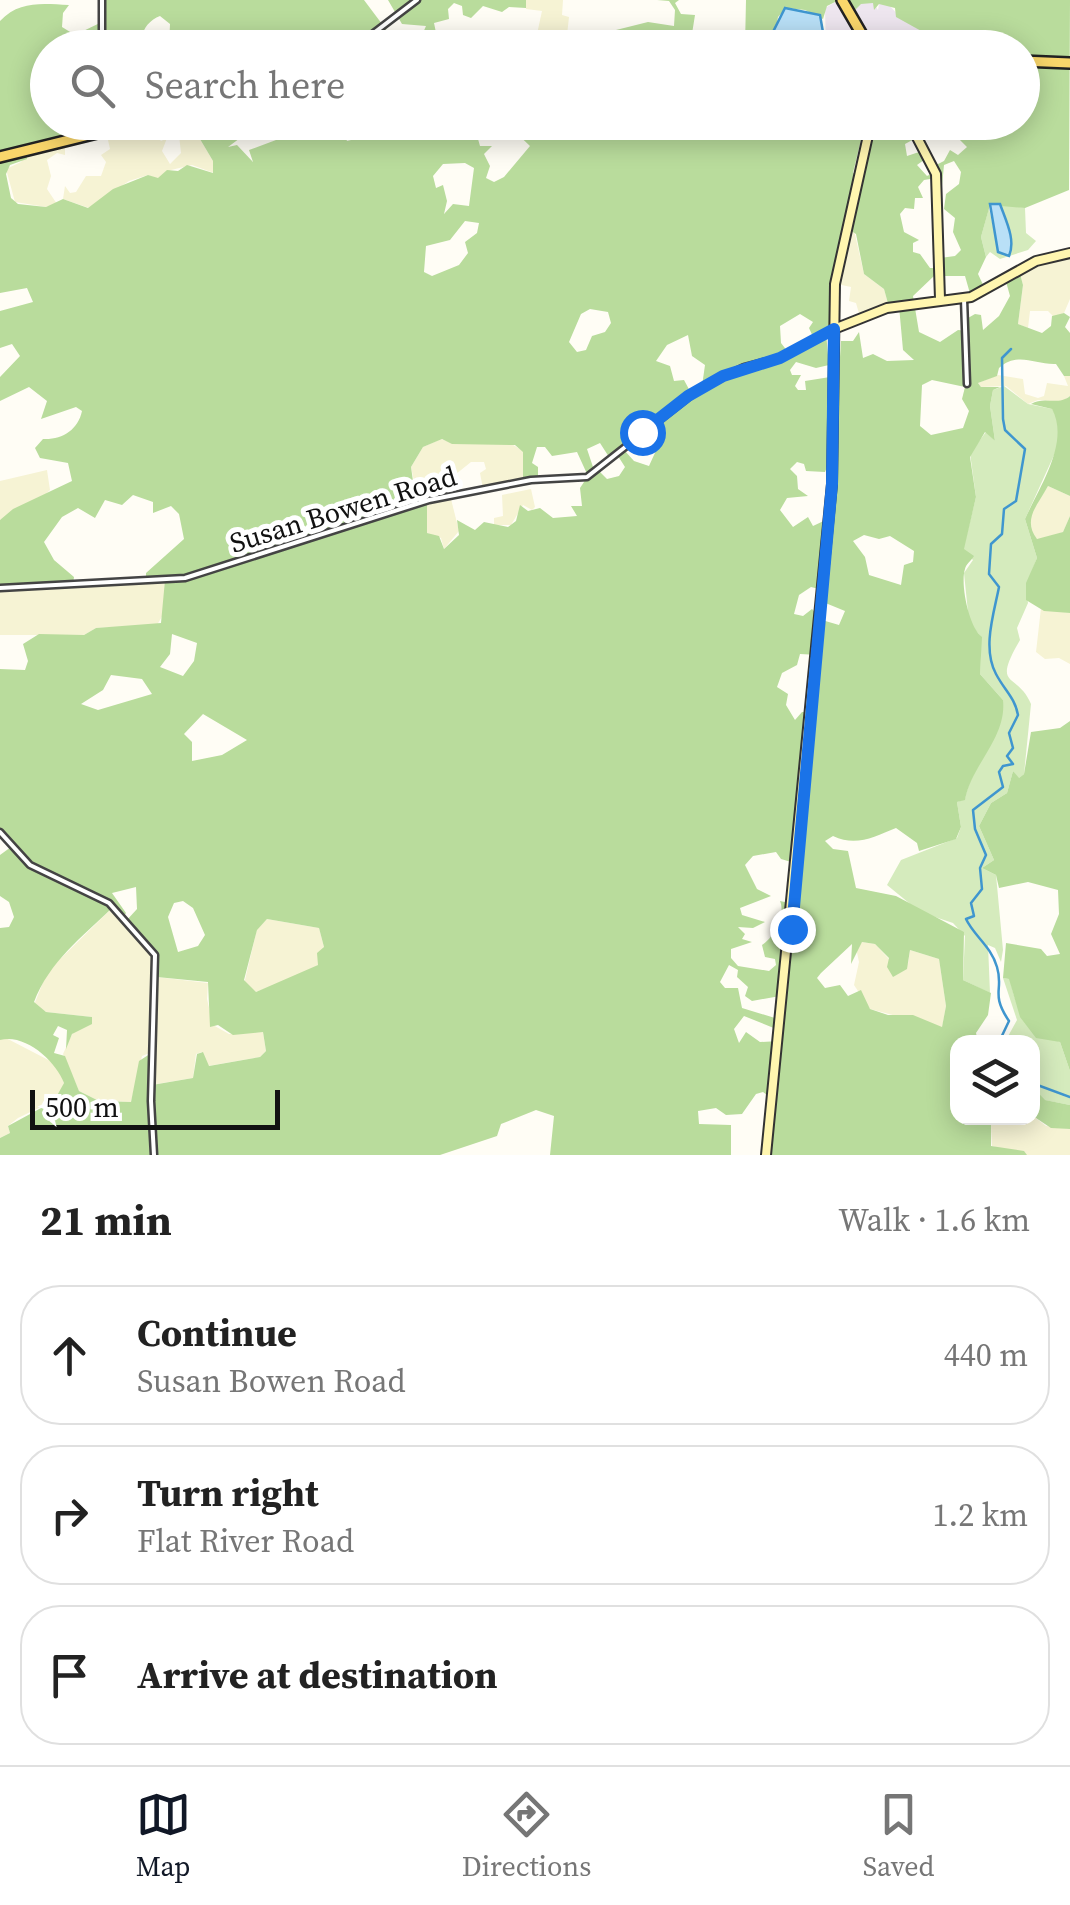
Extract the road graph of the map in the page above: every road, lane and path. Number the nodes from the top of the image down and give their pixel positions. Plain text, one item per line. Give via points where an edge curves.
1 (102, 0) edge
2 (416, 0) edge
3 (842, 0) edge
4 (102, 30) edge
5 (377, 30) edge
6 (858, 30) edge
7 (1040, 62) edge
8 (1070, 63) edge
9 (62, 140) edge
10 (867, 140) edge
11 (919, 140) edge
12 (0, 157) edge
13 (1070, 253) edge
14 (940, 299) junction
15 (964, 299) junction
16 (834, 329) junction
17 (966, 384) dead end
18 (0, 588) edge
19 (0, 832) edge
20 (154, 1155) edge
21 (766, 1155) edge

1 - 4 street
2 - 5 street
3 - 6 main road
7 - 8 main road
9 - 12 main road
10 - 16 main road via 838,255
11 - 14 main road via 936,174
13 - 15 main road via 1036,261
14 - 15 main road
14 - 16 main road via 886,308
15 - 17 street
16 - 18 street, Susan Bowen Road via 699,389 587,477 428,500 188,577
16 - 21 main road via 831,493
19 - 20 street via 28,864 109,903 155,955

